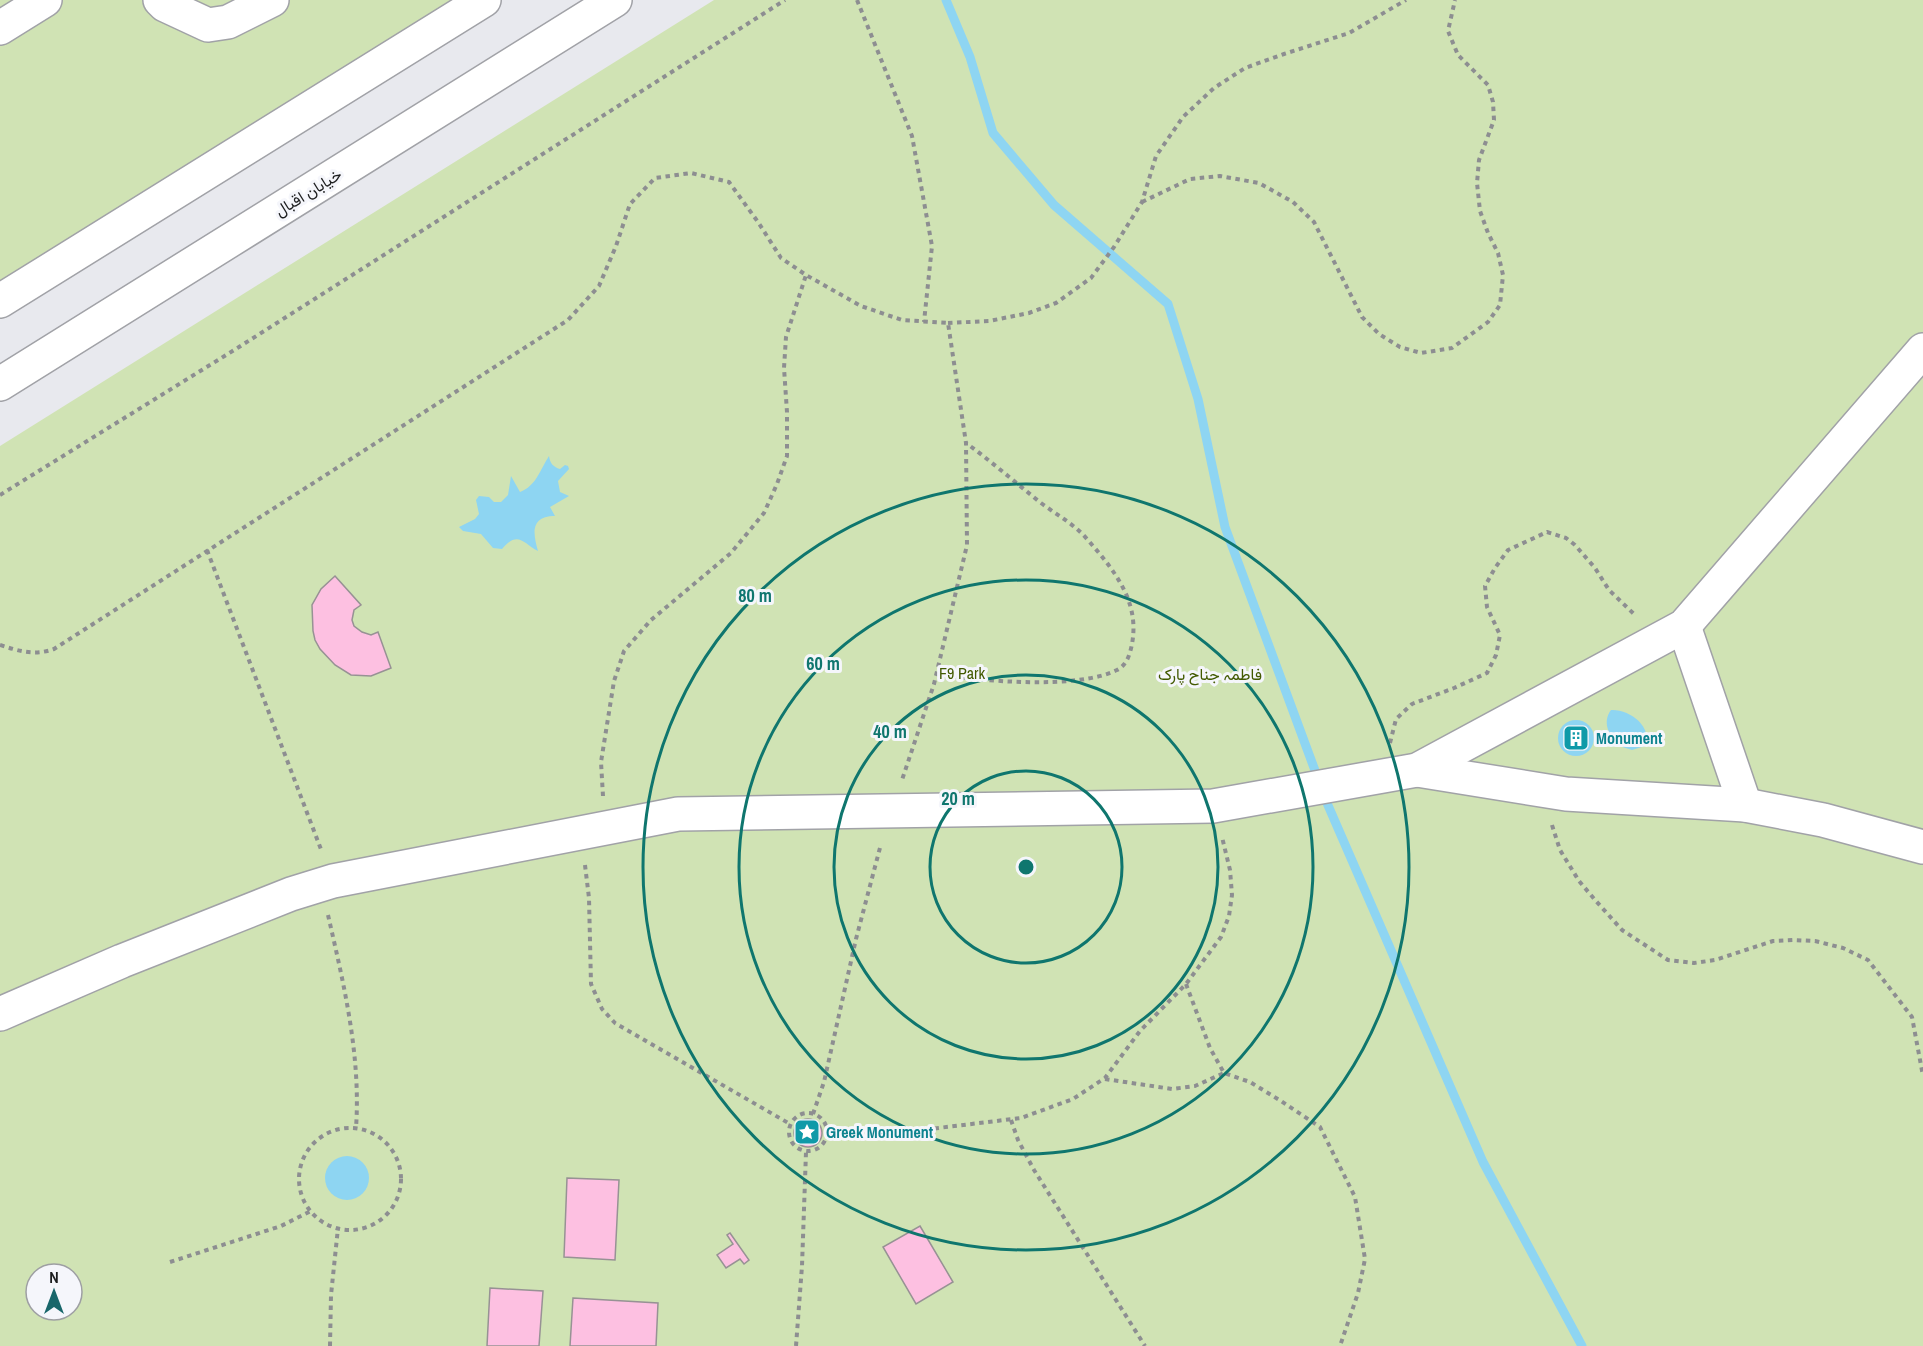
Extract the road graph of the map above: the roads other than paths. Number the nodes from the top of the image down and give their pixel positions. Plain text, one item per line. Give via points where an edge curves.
1 (45, 0) edge
2 (160, 0) edge
3 (272, 0) edge
4 (484, 0) edge
5 (615, 0) edge
6 (0, 28) edge
7 (0, 301) edge
8 (1923, 350) edge
9 (0, 384) edge
10 (1673, 631) junction
11 (1417, 770) junction
12 (1745, 805) junction
13 (1923, 847) edge
14 (0, 1014) edge

1 - 6 street
2 - 3 street via 208,25 228,22
4 - 7 street
5 - 9 street, خیابان اقبال
8 - 10 street
10 - 11 street
10 - 12 street
11 - 12 street via 1566,794
11 - 14 street via 1228,804 678,814 328,883 122,961
12 - 13 street via 1823,820

